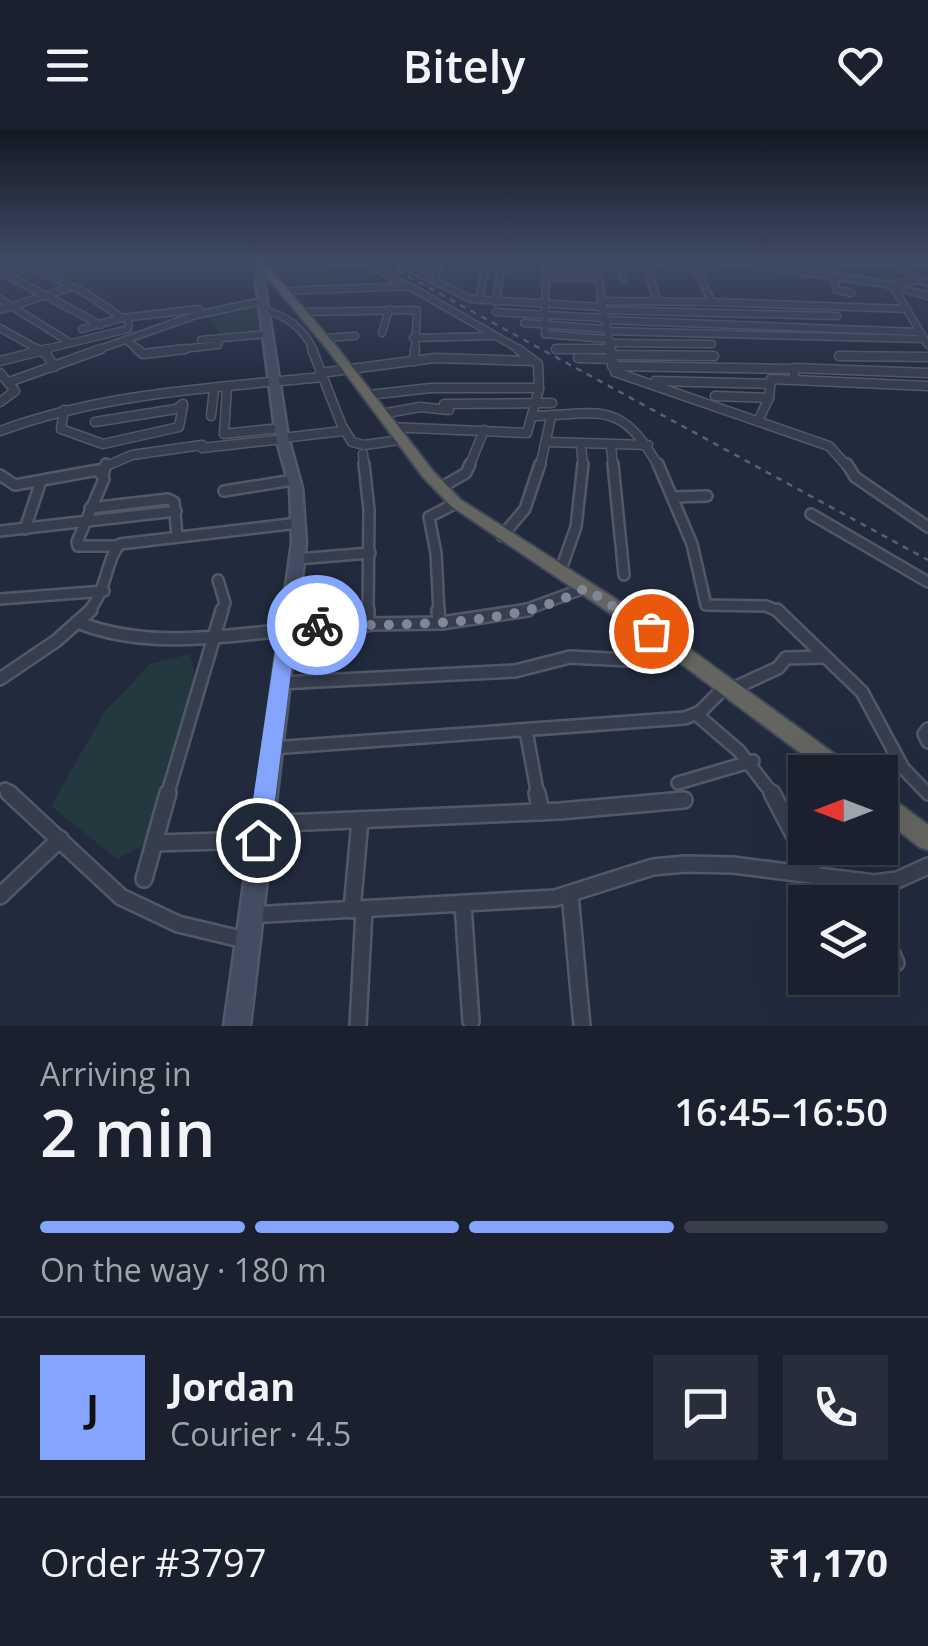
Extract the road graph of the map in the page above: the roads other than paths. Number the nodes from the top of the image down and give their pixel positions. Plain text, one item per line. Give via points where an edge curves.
1 (3, 301) edge
2 (29, 301) edge
3 (54, 301) edge
4 (96, 301) edge
5 (292, 301) edge
6 (433, 301) edge
7 (485, 301) edge
8 (545, 301) edge
9 (601, 301) edge
10 (657, 301) joint
11 (902, 301) edge
12 (264, 302) junction
13 (496, 302) joint
14 (712, 302) joint
15 (746, 303) junction
16 (545, 304) junction
17 (13, 306) junction
18 (832, 306) junction
19 (389, 309) junction
20 (907, 309) junction
21 (0, 310) edge
22 (302, 312) junction
23 (496, 312) dead end
24 (675, 312) junction
25 (545, 314) junction
26 (750, 314) junction
27 (837, 316) junction
28 (126, 319) junction
29 (682, 322) junction
30 (524, 323) dead end
31 (100, 324) junction
32 (545, 324) junction
33 (756, 324) junction
34 (843, 327) junction
35 (0, 328) edge
36 (82, 329) dead end
37 (113, 332) junction
38 (382, 333) dead end
39 (606, 333) junction
40 (685, 333) junction
41 (268, 334) junction
42 (760, 335) junction
43 (355, 336) dead end
44 (494, 336) junction
45 (849, 337) junction
46 (220, 338) junction
47 (324, 338) junction
48 (413, 338) junction
49 (924, 338) edge
50 (128, 339) junction
51 (201, 340) dead end
52 (69, 342) junction
53 (688, 343) junction
54 (712, 344) dead end
55 (556, 349) dead end
56 (36, 350) junction
57 (692, 356) junction
58 (714, 356) dead end
59 (839, 356) dead end
60 (860, 356) junction
61 (578, 358) dead end
62 (928, 358) edge
63 (535, 360) junction
64 (0, 361) edge
65 (414, 361) junction
66 (54, 367) junction
67 (696, 368) junction
68 (348, 369) junction
69 (792, 369) junction
70 (867, 370) junction
71 (0, 373) edge
72 (928, 373) edge
73 (321, 375) junction
74 (797, 379) junction
75 (274, 381) junction
76 (639, 381) junction
77 (9, 382) junction
78 (701, 382) junction
79 (712, 383) junction
80 (769, 384) junction
81 (928, 386) edge
82 (227, 387) junction
83 (539, 388) junction
84 (214, 389) junction
85 (182, 393) junction
86 (368, 396) junction
87 (770, 398) junction
88 (716, 401) junction
89 (0, 402) edge
90 (535, 403) junction
91 (552, 403) dead end
92 (183, 406) junction
93 (64, 410) junction
94 (211, 416) dead end
95 (532, 416) junction
96 (552, 417) junction
97 (759, 419) junction
98 (95, 422) dead end
99 (391, 427) junction
100 (484, 430) junction
101 (0, 431) edge
102 (343, 431) junction
103 (282, 435) junction
104 (548, 442) junction
105 (581, 444) junction
106 (611, 445) junction
107 (648, 445) junction
108 (362, 454) dead end
109 (103, 475) junction
110 (1, 478) edge
111 (294, 480) junction
112 (40, 481) junction
113 (440, 488) junction
114 (224, 491) dead end
115 (707, 496) dead end
116 (674, 498) junction
117 (456, 503) junction
118 (90, 508) junction
119 (176, 511) junction
120 (811, 514) dead end
121 (83, 522) junction
122 (298, 523) junction
123 (928, 527) edge
124 (25, 528) junction
125 (0, 531) edge
126 (177, 536) junction
127 (502, 536) junction
128 (116, 546) junction
129 (370, 553) junction
130 (297, 559) junction
131 (560, 572) junction
132 (624, 575) dead end
133 (218, 580) dead end
134 (928, 582) edge
135 (585, 588) junction
136 (104, 591) junction
137 (0, 598) edge
138 (439, 621) junction
139 (77, 622) junction
140 (368, 625) junction
141 (287, 628) junction
142 (212, 636) junction
143 (684, 654) junction
144 (824, 657) junction
145 (0, 679) edge
146 (280, 683) junction
147 (729, 687) junction
148 (696, 714) junction
149 (928, 729) edge
150 (526, 731) junction
151 (928, 742) edge
152 (271, 748) junction
153 (819, 755) edge
154 (753, 761) junction
155 (678, 783) dead end
156 (4, 789) dead end
157 (928, 794) edge
158 (684, 800) dead end
159 (541, 812) junction
160 (898, 816) edge
161 (360, 820) junction
162 (260, 832) junction
163 (928, 838) edge
164 (60, 839) junction
165 (154, 843) junction
166 (928, 866) edge
167 (816, 875) junction
168 (144, 879) dead end
169 (859, 881) junction
170 (861, 885) edge
171 (570, 894) junction
172 (0, 896) edge
173 (463, 905) junction
174 (358, 910) junction
175 (248, 916) junction
176 (245, 940) junction
177 (471, 1022) dead end
178 (237, 1026) edge
179 (358, 1026) edge
180 (582, 1026) edge

1 - 17 street
2 - 17 street
3 - 31 street
4 - 28 street
5 - 22 highway
6 - 44 street
7 - 13 street
8 - 16 street
9 - 39 street
10 - 14 street
10 - 39 street
11 - 20 street
12 - 28 street
12 - 41 main road
12 - 50 street via 196,315
12 - 73 street via 296,326 320,358
13 - 16 street
14 - 15 street
15 - 18 street
15 - 26 street
16 - 25 street
16 - 39 street
17 - 21 street
17 - 52 street
18 - 20 street
18 - 27 street
19 - 22 street
19 - 38 street
19 - 48 street via 417,310
20 - 49 street
22 - 47 highway
23 - 25 street
24 - 26 street
24 - 29 street
24 - 39 street
25 - 32 street
25 - 39 street
26 - 27 street
26 - 33 street
27 - 34 street
28 - 31 street
28 - 37 street via 130,328
29 - 33 street
29 - 39 street
29 - 40 street
30 - 32 street
31 - 36 street
31 - 37 street
32 - 39 street via 548,336
33 - 34 street
33 - 42 street
34 - 45 street
34 - 49 street
35 - 56 street
37 - 50 street
37 - 52 street
39 - 40 street
39 - 53 street
39 - 55 street
39 - 57 street
39 - 61 street
39 - 67 street
39 - 76 street via 621,376
40 - 42 street
40 - 53 street
41 - 46 street
41 - 75 main road
42 - 45 street
43 - 47 street
44 - 48 street
44 - 63 street
45 - 49 street
45 - 60 street
46 - 50 street via 218,345 144,354
46 - 51 street
47 - 68 highway
48 - 65 street
50 - 66 street
52 - 56 street
53 - 54 street
53 - 57 street
56 - 64 street
56 - 66 street
57 - 58 street
57 - 67 street
59 - 60 street
60 - 62 street
60 - 70 street
63 - 65 street
63 - 83 street
65 - 68 street
66 - 77 street
67 - 69 street
67 - 78 street
68 - 73 street
68 - 86 highway
69 - 70 street
69 - 74 street
70 - 72 street
71 - 77 street
73 - 75 street
73 - 102 street
74 - 80 street
74 - 81 street
75 - 82 street
75 - 103 main road
76 - 78 street
76 - 88 street
77 - 89 street via 15,391
78 - 79 street
79 - 80 street
79 - 88 street
80 - 87 street
82 - 84 street
82 - 103 street via 224,434
83 - 86 street
83 - 90 street
84 - 85 street
84 - 94 street
85 - 92 street
85 - 93 street
86 - 99 highway
87 - 88 street
87 - 97 street
88 - 97 street
90 - 91 street
90 - 95 street
90 - 99 street via 420,407
92 - 93 street via 182,424 174,429 103,444 61,429
92 - 98 street
93 - 101 street
95 - 96 street
95 - 100 street via 527,432
96 - 104 street
96 - 107 street via 618,415
97 - 123 street via 829,446 855,477
99 - 100 street
99 - 102 street via 360,445
99 - 113 highway
100 - 113 street via 466,473
102 - 103 street
103 - 109 street via 132,456 104,466
103 - 111 main road
104 - 105 street
104 - 127 street via 526,509
105 - 106 street
105 - 131 street via 584,471 570,553
106 - 107 street
106 - 132 street
107 - 116 street
108 - 129 street
109 - 112 street via 92,470
109 - 118 street
110 - 112 street via 16,486
111 - 114 street
111 - 122 main road
112 - 124 street
113 - 117 highway
115 - 116 street
116 - 144 street via 706,604 771,607
117 - 127 highway
117 - 138 street via 429,517
118 - 119 street via 168,499
118 - 121 street
119 - 121 street
119 - 126 street
120 - 134 street
121 - 124 street
121 - 128 street via 78,546
122 - 126 street
122 - 130 main road
124 - 125 street
126 - 128 street
127 - 131 highway
128 - 136 street
129 - 130 street
129 - 140 street
130 - 141 main road
131 - 135 highway
133 - 142 street via 225,604
135 - 138 street via 489,617
135 - 143 highway
136 - 137 street
136 - 139 street
138 - 140 street
139 - 142 street via 105,634
139 - 145 street
140 - 141 street
141 - 142 street
141 - 146 main road
142 - 165 street
143 - 146 street via 647,663 567,656 515,672
143 - 147 highway
144 - 147 street via 786,658 778,668
144 - 157 street via 862,692 903,768
146 - 152 main road
147 - 148 street
147 - 153 highway
148 - 150 street
148 - 154 street
149 - 151 street
150 - 152 street
150 - 159 street
152 - 162 main road
154 - 155 street
154 - 167 street
156 - 164 street
158 - 159 street
159 - 161 street
160 - 163 highway
161 - 162 street
161 - 174 street
162 - 165 street
162 - 175 main road
164 - 172 street
164 - 176 street via 138,908
165 - 168 street
166 - 169 street via 896,880
167 - 169 street
167 - 171 street via 686,864
169 - 170 street
171 - 173 street
171 - 180 street
173 - 174 street
173 - 177 street
174 - 175 street
174 - 179 street
175 - 176 main road
176 - 178 main road

